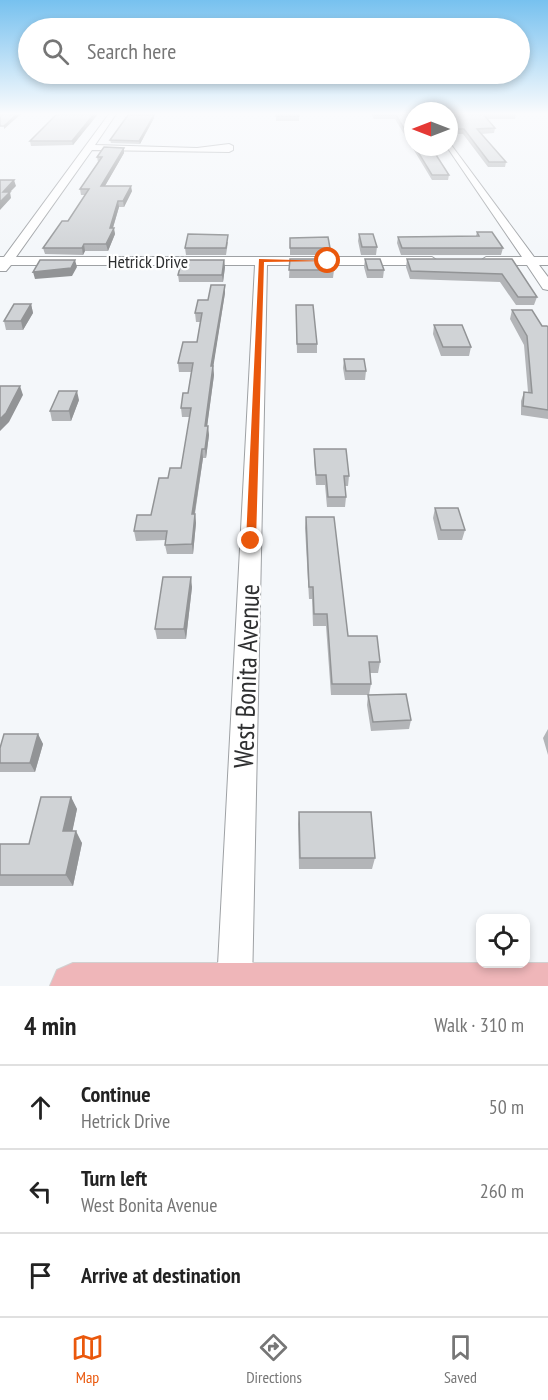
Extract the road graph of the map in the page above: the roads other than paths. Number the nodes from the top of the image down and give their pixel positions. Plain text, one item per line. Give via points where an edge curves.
1 (80, 160) edge
2 (460, 160) edge
3 (261, 261) junction
4 (448, 261) edge
5 (472, 261) edge
6 (530, 261) junction
7 (548, 261) edge
8 (2, 264) edge
9 (548, 286) edge
10 (226, 985) edge
11 (73, 986) edge
12 (548, 986) edge

1 - 8 street
2 - 6 street
3 - 4 street, Hetrick Drive
3 - 8 street, Hetrick Drive
3 - 10 street, West Bonita Avenue
5 - 6 street
6 - 7 street
6 - 9 street
10 - 11 main road
10 - 12 main road

